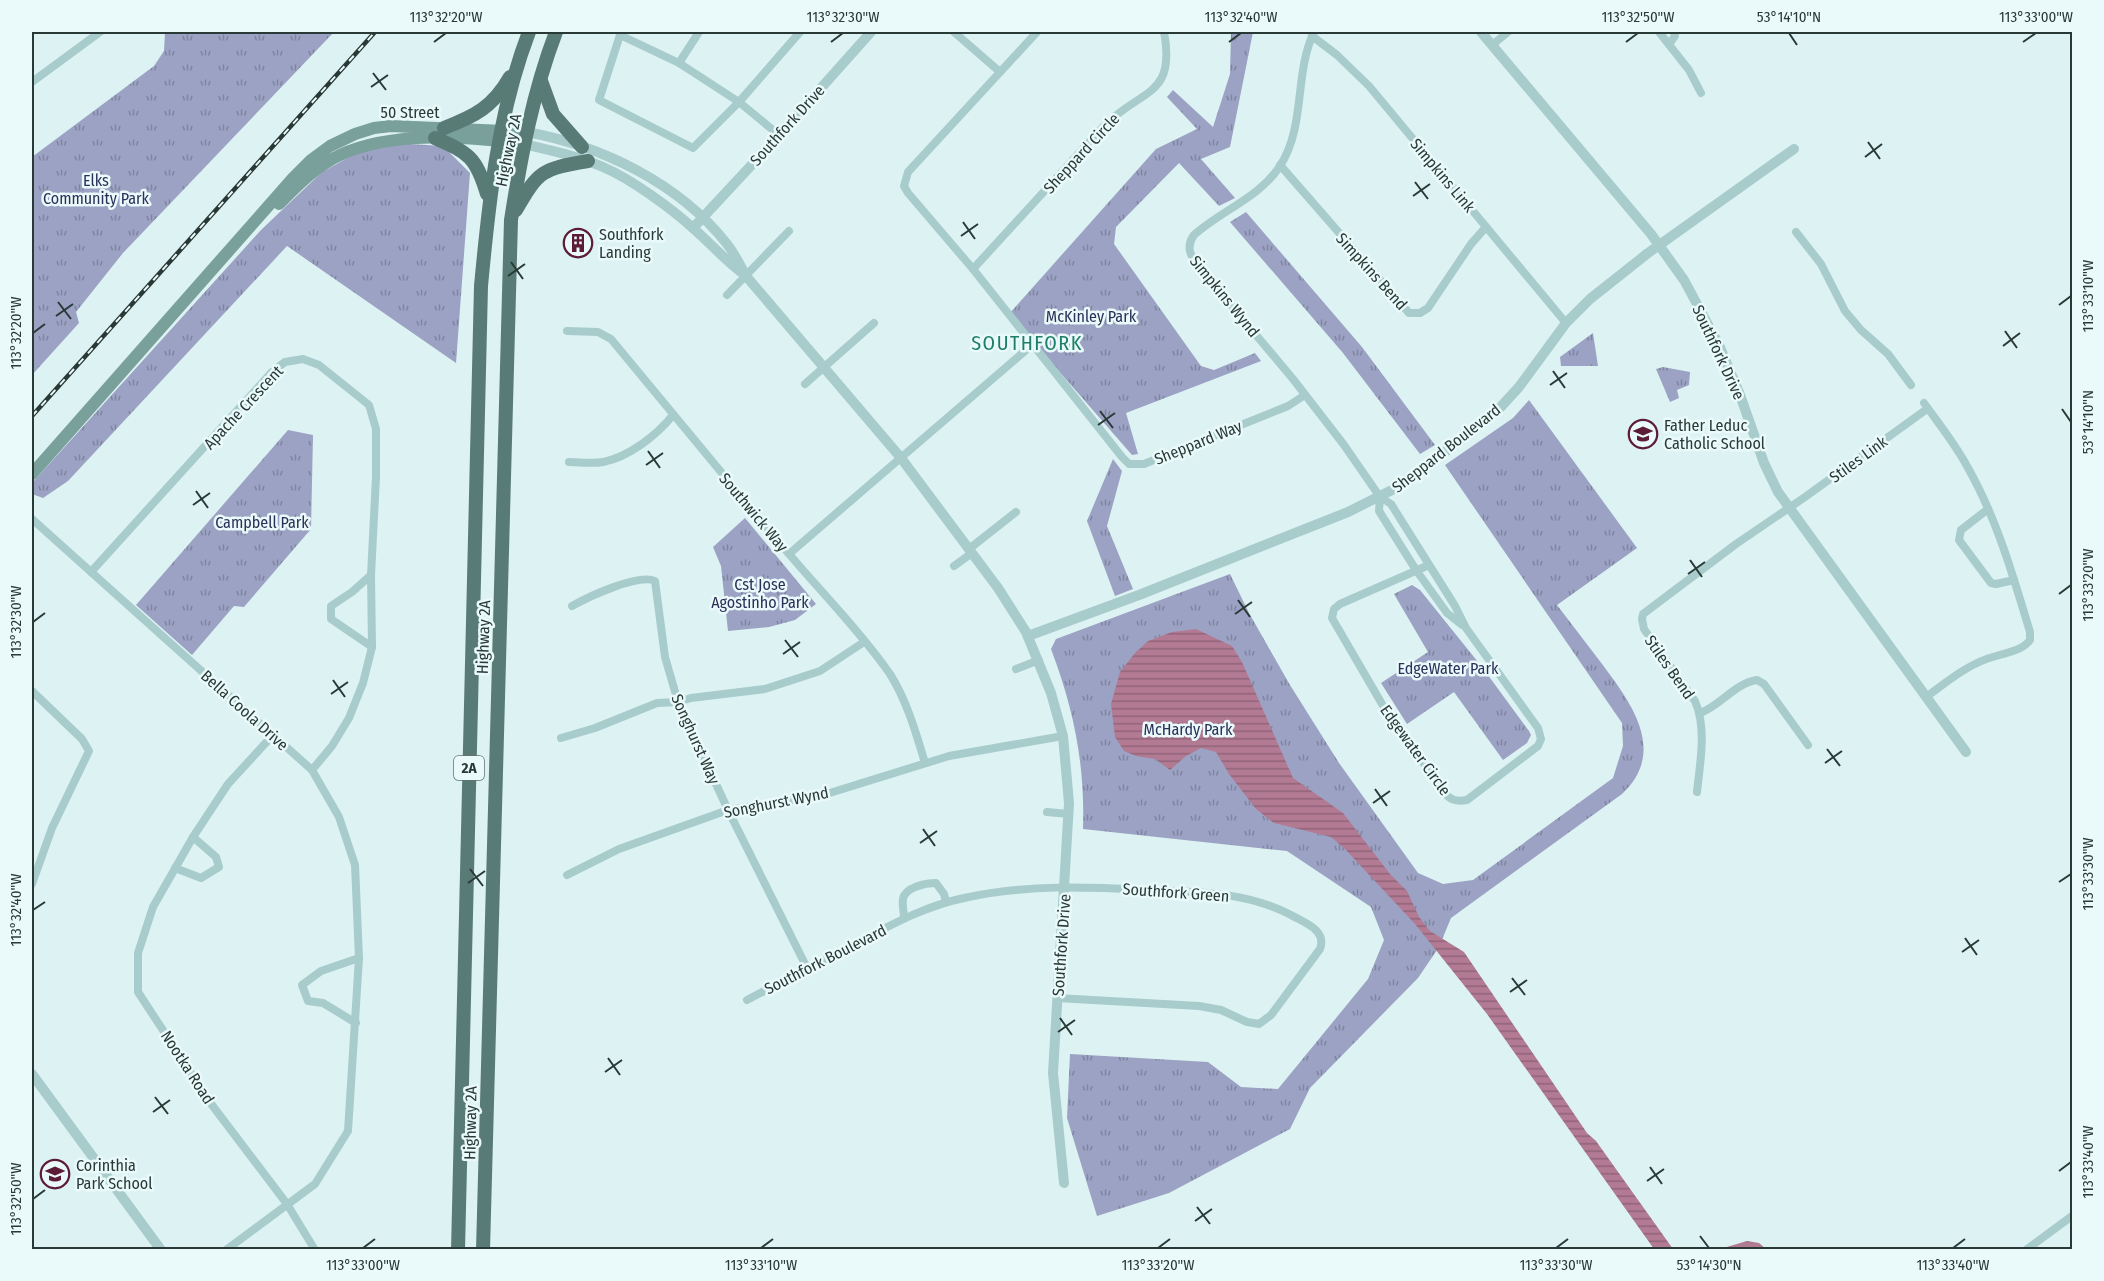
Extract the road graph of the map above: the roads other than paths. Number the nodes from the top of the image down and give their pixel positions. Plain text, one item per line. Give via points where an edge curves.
1 (99, 32) edge
2 (529, 32) edge
3 (556, 32) edge
4 (699, 32) edge
5 (800, 32) edge
6 (871, 32) edge
7 (954, 32) edge
8 (1037, 32) edge
9 (1164, 32) edge
10 (1481, 32) edge
11 (1508, 32) edge
12 (1659, 32) edge
13 (1674, 32) edge
14 (621, 33) edge
15 (1313, 34) edge
16 (1670, 43) junction
17 (1492, 45) junction
18 (519, 62) junction
19 (679, 63) junction
20 (1000, 72) junction
21 (541, 80) junction
22 (32, 82) edge
23 (1701, 93) dead end
24 (739, 102) junction
25 (439, 133) junction
26 (500, 135) junction
27 (779, 135) junction
28 (525, 138) junction
29 (582, 147) junction
30 (1794, 149) dead end
31 (588, 161) junction
32 (1280, 165) junction
33 (489, 198) junction
34 (703, 218) junction
35 (511, 220) junction
36 (1486, 227) junction
37 (693, 228) junction
38 (789, 231) dead end
39 (1796, 232) dead end
40 (1659, 245) junction
41 (973, 269) junction
42 (746, 276) junction
43 (727, 295) dead end
44 (874, 323) dead end
45 (1566, 323) junction
46 (567, 331) dead end
47 (1033, 344) junction
48 (825, 367) junction
49 (805, 384) dead end
50 (1911, 385) dead end
51 (1305, 395) junction
52 (673, 415) junction
53 (901, 458) junction
54 (569, 462) dead end
55 (32, 474) edge
56 (1380, 497) junction
57 (1789, 508) junction
58 (1988, 509) junction
59 (1016, 512) dead end
60 (32, 519) edge
61 (970, 551) junction
62 (789, 554) junction
63 (1429, 565) junction
64 (954, 566) dead end
65 (1416, 570) junction
66 (91, 572) junction
67 (371, 575) junction
68 (2014, 580) junction
69 (572, 606) dead end
70 (1466, 628) junction
71 (1028, 636) junction
72 (864, 642) junction
73 (372, 647) junction
74 (1039, 660) junction
75 (1016, 669) dead end
76 (32, 691) edge
77 (1926, 697) junction
78 (678, 702) junction
79 (1700, 713) junction
80 (273, 735) junction
81 (1063, 736) junction
82 (561, 738) dead end
83 (1808, 745) dead end
84 (1966, 752) dead end
85 (925, 763) junction
86 (312, 770) junction
87 (1697, 792) dead end
88 (728, 810) junction
89 (1047, 812) dead end
90 (1069, 814) junction
91 (193, 837) junction
92 (175, 868) junction
93 (567, 876) dead end
94 (32, 884) edge
95 (1065, 886) junction
96 (946, 902) junction
97 (904, 918) junction
98 (359, 957) junction
99 (807, 968) junction
100 (1057, 998) junction
101 (747, 1000) dead end
102 (356, 1023) junction
103 (32, 1074) edge
104 (1064, 1183) dead end
105 (287, 1204) junction
106 (2073, 1216) edge
107 (161, 1250) edge
108 (226, 1250) edge
109 (315, 1250) edge
110 (458, 1250) edge
111 (483, 1250) edge
112 (2026, 1250) edge

1 - 22 street
2 - 18 main road, Highway 2A / 2A
3 - 21 main road, Highway 2A / 2A
4 - 19 street
5 - 24 street
6 - 27 street, Southfork Drive
7 - 20 street
8 - 20 street
9 - 41 street, Sheppard Circle via 1166,64 1162,81 1104,126
10 - 17 street, Southfork Drive
11 - 17 street
12 - 16 street
13 - 16 street
14 - 19 street
14 - 24 street via 599,100 693,147
15 - 32 street, Simpkins Wynd via 1301,75 1296,122
15 - 36 street, Simpkins Link via 1369,86
16 - 23 street
17 - 40 street, Southfork Drive
18 - 25 main road via 489,105
18 - 26 main road, Highway 2A / 2A
19 - 24 street
20 - 41 street via 908,172 904,186
21 - 28 main road, Highway 2A / 2A
21 - 29 main road via 553,114
24 - 27 street
25 - 26 main road, 50 Street
25 - 33 main road via 474,161
25 - 55 main road, 50 Street via 391,126 374,128 330,146 311,160
26 - 28 main road, 50 Street
26 - 33 main road, Highway 2A / 2A
27 - 34 street, Southfork Drive
28 - 29 street, Southfork Drive via 553,137
28 - 31 street, Southfork Drive
28 - 35 main road, Highway 2A / 2A
29 - 34 street, Southfork Drive via 622,163 668,189
30 - 40 street, Sheppard Boulevard
31 - 35 main road via 558,166 538,176
31 - 37 street, Southfork Drive via 649,195
32 - 36 street, Simpkins Bend via 1409,313 1428,308
32 - 51 street, Simpkins Wynd via 1251,196 1194,235 1189,252
33 - 110 main road, Highway 2A / 2A via 481,286
34 - 37 street, Southfork Drive
34 - 42 street, Southfork Drive via 728,245
35 - 111 main road, Highway 2A / 2A
36 - 45 street, Simpkins Link
37 - 42 street, Southfork Drive
38 - 42 street
39 - 50 street via 1821,264 1845,311 1888,354
40 - 45 street, Sheppard Boulevard via 1610,282
40 - 57 street, Southfork Drive via 1694,297 1719,345 1764,463
41 - 47 street
42 - 43 street
42 - 48 street, Southfork Drive
44 - 48 street
45 - 56 street, Sheppard Boulevard via 1497,411
46 - 52 street, Southwick Way via 598,332 611,339
47 - 51 street, Sheppard Way via 1122,457 1133,465 1277,411
47 - 53 street
48 - 49 street
48 - 53 street, Southfork Drive
51 - 56 street, Simpkins Wynd
52 - 54 street via 621,456 601,463
52 - 62 street, Southwick Way
53 - 61 street, Southfork Drive
53 - 62 street
56 - 63 street via 1391,504
56 - 65 street via 1379,511
56 - 71 street, Sheppard Boulevard
57 - 58 street, Stiles Link via 1925,406 1962,457
57 - 77 street, Southfork Drive
57 - 79 street, Stiles Bend via 1644,614 1644,629
58 - 68 street
58 - 68 street via 1961,530 1959,540 1991,583
59 - 61 street
60 - 66 street, Bella Coola Drive
61 - 64 street
61 - 71 street, Southfork Drive via 1009,602
62 - 72 street, Southwick Way
63 - 65 street, Edgewater Circle
63 - 70 street
65 - 70 street via 1448,613
65 - 70 street, Edgewater Circle via 1340,604 1332,618 1382,704 1444,792 1456,801 1467,800 1541,743 1538,728
66 - 67 street, Apache Crescent via 272,372 285,362 303,359 319,365 369,405 376,429
66 - 80 street, Bella Coola Drive
67 - 73 street, Apache Crescent
67 - 73 street via 331,606 331,619
68 - 77 street via 2030,640 2016,650 1967,668
69 - 78 street, Songhurst Way via 616,586 656,580 665,657
71 - 74 street, Southfork Drive
72 - 78 street via 820,671 765,689
72 - 85 street, Southwick Way via 891,676 903,699
73 - 86 street, Apache Crescent via 349,718
74 - 75 street
74 - 81 street, Southfork Drive
76 - 94 street via 82,739 89,751 52,828
77 - 84 street, Southfork Drive
78 - 82 street via 657,703
78 - 88 street, Songhurst Way
79 - 83 street via 1756,680 1764,684
79 - 87 street, Stiles Bend
80 - 86 street, Bella Coola Drive
80 - 91 street, Nootka Road via 228,784
81 - 85 street, Songhurst Wynd
81 - 90 street, Southfork Drive
85 - 88 street, Songhurst Wynd via 820,796
86 - 98 street, Bella Coola Drive via 339,817 355,865
88 - 93 street, Songhurst Wynd via 619,849
88 - 99 street, Songhurst Way
89 - 90 street
90 - 95 street, Southfork Drive
91 - 92 street, Nootka Road
91 - 92 street via 216,857 219,867 201,878
92 - 105 street, Nootka Road via 153,907 138,953 138,992 212,1105
95 - 96 street, Southfork Boulevard
95 - 100 street, Southfork Drive
95 - 100 street, Southfork Green via 1244,897 1308,924 1317,931 1322,944 1271,1015 1259,1024 1198,1006
96 - 97 street, Southfork Boulevard
96 - 97 street, Southfork Boulevard via 936,883 917,887 903,896
97 - 99 street, Southfork Boulevard
98 - 102 street, Bella Coola Drive
98 - 102 street via 321,971 302,985 308,1001 323,1003
99 - 101 street, Southfork Boulevard
100 - 104 street, Southfork Drive via 1053,1073
102 - 105 street, Bella Coola Drive via 348,1131 315,1184
103 - 107 street
105 - 108 street, Bella Coola Drive
105 - 109 street, Nootka Road
106 - 112 street

